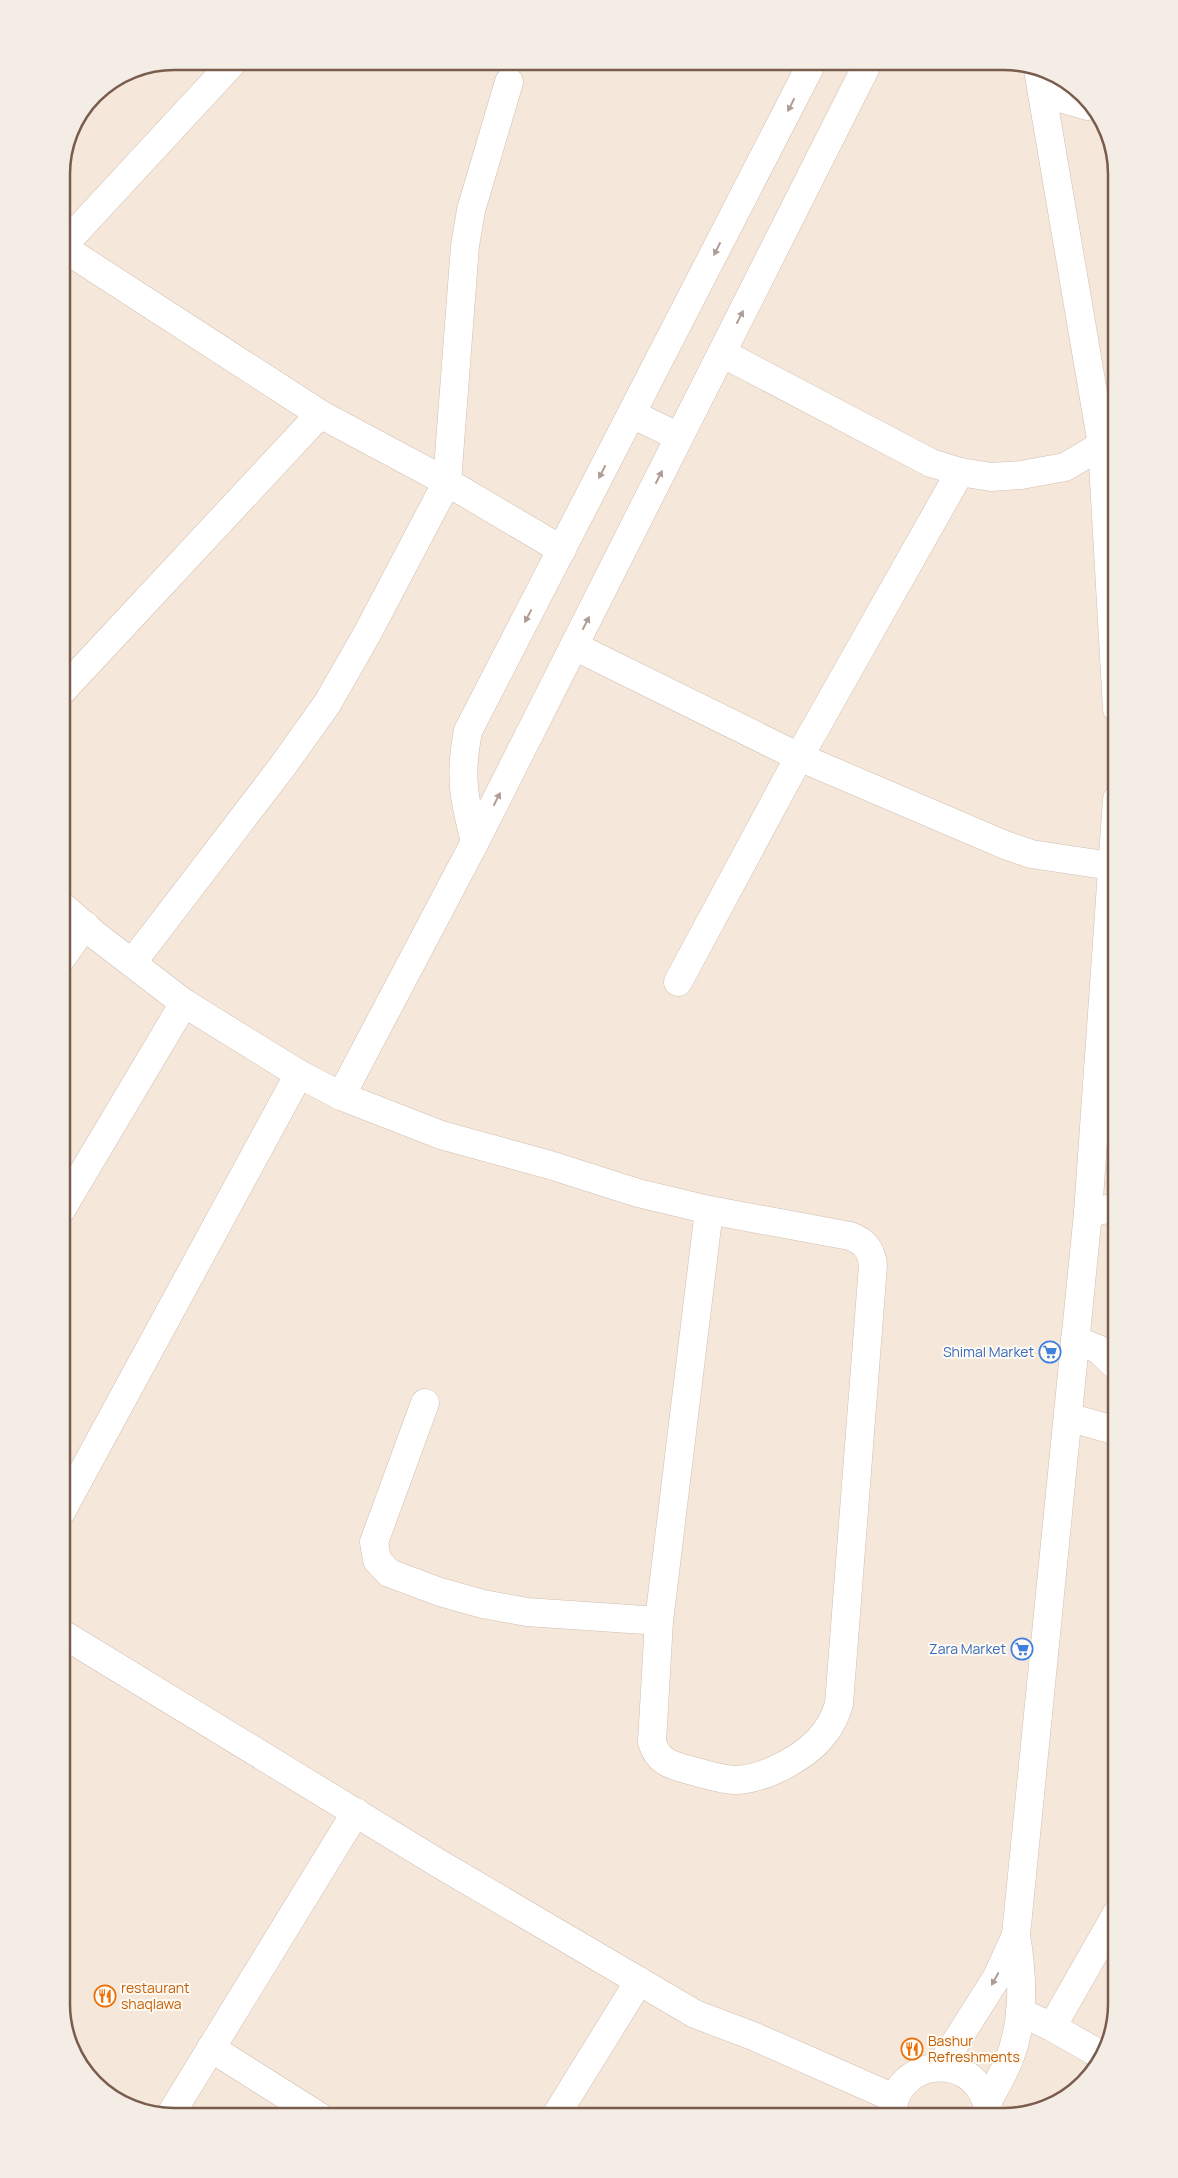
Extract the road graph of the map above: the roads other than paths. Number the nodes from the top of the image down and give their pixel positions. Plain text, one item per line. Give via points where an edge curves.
1 (226, 70) edge
2 (809, 70) edge
3 (865, 70) edge
4 (509, 82) dead end
5 (1040, 82) edge
6 (1078, 101) edge
7 (70, 239) edge
8 (70, 253) edge
9 (722, 353) junction
10 (320, 414) junction
11 (632, 414) junction
12 (679, 437) junction
13 (1108, 437) edge
14 (1108, 448) edge
15 (960, 472) junction
16 (447, 482) junction
17 (562, 550) junction
18 (574, 646) junction
19 (70, 682) edge
20 (798, 757) junction
21 (475, 842) junction
22 (1108, 866) edge
23 (70, 912) edge
24 (85, 925) junction
25 (70, 946) edge
26 (132, 963) junction
27 (678, 982) dead end
28 (184, 1003) junction
29 (1108, 1026) edge
30 (299, 1074) junction
31 (341, 1096) junction
32 (70, 1195) edge
33 (1108, 1209) edge
34 (709, 1210) junction
35 (1088, 1213) junction
36 (1074, 1340) junction
37 (1108, 1358) edge
38 (425, 1403) dead end
39 (1068, 1418) junction
40 (1108, 1429) edge
41 (70, 1495) edge
42 (659, 1621) junction
43 (70, 1637) edge
44 (356, 1812) junction
45 (1108, 1929) edge
46 (1016, 1935) junction
47 (639, 1981) junction
48 (1020, 2012) junction
49 (1052, 2027) junction
50 (211, 2048) junction
51 (1096, 2052) edge
52 (940, 2067) junction
53 (174, 2108) edge
54 (306, 2108) edge
55 (561, 2108) edge
56 (893, 2108) edge
57 (988, 2108) edge
58 (988, 2108) edge

1 - 7 street
2 -> 11 street
9 -> 3 street
4 - 16 street via 471,210 465,246
5 - 6 street
5 - 13 street
8 - 10 street
9 - 12 street
9 - 15 street via 931,463
10 - 16 street
10 - 19 street
11 - 12 street
11 -> 17 street
18 -> 12 street
14 - 15 street via 1065,467 1021,476 991,477
15 - 20 street
16 - 17 street
16 - 26 street via 327,704 282,768
17 -> 21 street via 468,730 462,757 463,794
18 - 20 street
21 -> 18 street
20 - 22 street via 1022,851
20 - 27 street
21 - 31 street
23 - 24 street
24 - 25 street
24 - 26 street
26 - 28 street
28 - 30 street
28 - 32 street
29 - 35 street
30 - 31 street
30 - 41 street
31 - 34 street via 441,1135 550,1164 638,1193
33 - 35 street
34 - 42 street
34 - 42 street via 850,1236 867,1246 872,1255 841,1688 834,1719 826,1732 803,1754 749,1779 719,1778 668,1764 655,1751 652,1742
35 - 36 street
36 - 37 street via 1098,1349
36 - 39 street
38 - 42 street via 374,1542 377,1560 382,1567 389,1573 440,1592 483,1604 527,1612
39 - 40 street
39 - 46 street
43 - 44 street
44 - 47 street
44 - 50 street
45 - 49 street
46 - 48 street via 1023,1987
46 -> 52 street via 997,1977
47 - 55 street
47 - 56 street via 695,2014 753,2036
48 - 49 street
48 - 57 street via 1009,2060
49 - 51 street
50 - 53 street
50 - 54 street
52 - 56 street via 926,2069 913,2076 902,2086
52 - 58 street via 970,2076 981,2088

